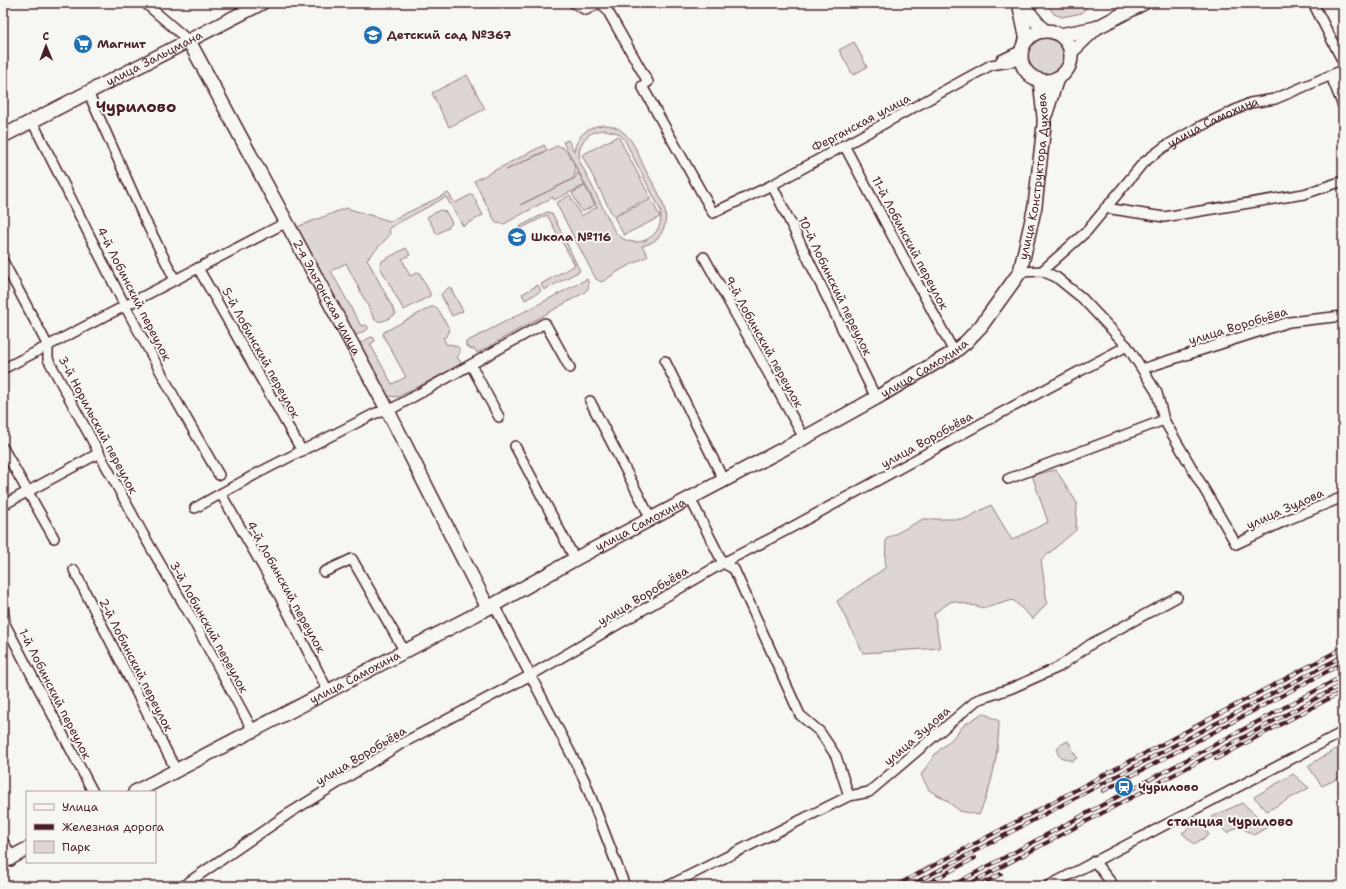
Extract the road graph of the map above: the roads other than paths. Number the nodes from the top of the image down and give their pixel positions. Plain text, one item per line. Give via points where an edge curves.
1 (145, 3) edge
2 (262, 3) edge
3 (574, 3) edge
4 (600, 3) edge
5 (1020, 3) edge
6 (1144, 3) edge
7 (1313, 3) edge
8 (1096, 28) junction
9 (1044, 31) junction
10 (1060, 35) junction
11 (189, 40) junction
12 (1024, 50) junction
13 (1071, 52) junction
14 (1343, 62) edge
15 (1343, 70) edge
16 (1330, 76) junction
17 (1057, 78) junction
18 (1040, 80) junction
19 (88, 92) junction
20 (1343, 106) edge
21 (1044, 117) junction
22 (32, 121) junction
23 (3, 136) edge
24 (844, 146) junction
25 (1343, 181) edge
26 (772, 185) junction
27 (1105, 208) junction
28 (287, 222) junction
29 (704, 257) dead end
30 (3, 261) edge
31 (198, 268) junction
32 (1042, 271) junction
33 (1020, 272) junction
34 (175, 280) junction
35 (125, 306) junction
36 (1343, 316) edge
37 (48, 346) junction
38 (1127, 346) junction
39 (954, 352) junction
40 (665, 361) dead end
41 (471, 365) junction
42 (570, 368) dead end
43 (3, 369) edge
44 (1142, 369) junction
45 (876, 398) junction
46 (590, 401) dead end
47 (388, 412) junction
48 (499, 417) dead end
49 (1164, 420) junction
50 (804, 438) junction
51 (515, 446) dead end
52 (3, 448) edge
53 (302, 451) junction
54 (99, 453) junction
55 (219, 475) dead end
56 (1008, 480) dead end
57 (724, 481) junction
58 (29, 492) junction
59 (221, 494) junction
60 (1343, 497) edge
61 (690, 498) junction
62 (3, 505) edge
63 (195, 508) dead end
64 (651, 519) junction
65 (143, 534) joint
66 (54, 538) dead end
67 (575, 559) junction
68 (723, 563) junction
69 (74, 570) dead end
70 (324, 572) dead end
71 (1177, 597) dead end
72 (3, 604) edge
73 (491, 606) junction
74 (405, 652) junction
75 (531, 675) junction
76 (328, 691) junction
77 (253, 731) junction
78 (1343, 732) edge
79 (176, 770) junction
80 (92, 791) edge
81 (137, 791) edge
82 (849, 796) junction
83 (3, 845) edge
84 (26, 850) edge
85 (6, 861) edge
86 (1094, 861) junction
87 (183, 886) edge
88 (625, 886) edge
89 (668, 886) edge
90 (1048, 886) edge
91 (1114, 886) edge

1 - 11 street, 2-я Эльтонская улица
2 - 11 street, улица Зальцмана
3 - 4 street via 586,10
4 - 26 street, Ферганская улица via 606,8 648,82 642,86 712,213
5 - 9 street
5 - 12 street
6 - 8 street
7 - 14 street
8 - 10 street
8 - 13 street
9 - 10 street
9 - 12 street via 1035,34
10 - 13 street via 1067,42
11 - 19 street, улица Зальцмана
11 - 28 street, 2-я Эльтонская улица
12 - 18 street via 1024,67
12 - 24 street, Ферганская улица via 991,65
13 - 17 street via 1067,70
15 - 16 street, улица Самохина
16 - 20 street
16 - 27 street, улица Самохина via 1275,99 1250,103 1170,143 1143,164
17 - 18 street
17 - 21 street
18 - 21 street, улица Конструктора Духова
19 - 22 street, улица Зальцмана
19 - 34 street via 145,220
21 - 33 street, улица Конструктора Духова via 1035,206
22 - 23 street, улица Зальцмана
22 - 35 street, 4-й Лобинский переулок
24 - 26 street, Ферганская улица
24 - 39 street, 11-й Лобинский переулок
25 - 27 street via 1304,194 1164,217
26 - 45 street, 10-й Лобинский переулок
27 - 32 street, улица Самохина via 1087,231
28 - 31 street
28 - 47 street, 2-я Эльтонская улица
29 - 50 street, 9-й Лобинский переулок
30 - 37 street, 3-й Норильский переулок
31 - 34 street
31 - 53 street, 5-й Лобинский переулок
32 - 33 street
32 - 38 street via 1056,277 1082,298
33 - 39 street, улица Самохина via 981,326
34 - 35 street
35 - 37 street
35 - 55 street, 4-й Лобинский переулок
36 - 44 street, улица Воробьёва via 1289,322
37 - 43 street
37 - 54 street, 3-й Норильский переулок via 48,359
38 - 44 street
38 - 68 street, улица Воробьёва
39 - 45 street, улица Самохина
40 - 57 street
41 - 42 street via 545,323
41 - 47 street
41 - 48 street
44 - 49 street via 1157,393
45 - 50 street, улица Самохина
46 - 64 street
47 - 53 street via 376,413
47 - 73 street, 2-я Эльтонская улица
49 - 56 street
49 - 60 street, улица Зудова via 1236,544
50 - 57 street, улица Самохина
51 - 67 street
52 - 58 street
53 - 59 street
54 - 58 street
54 - 65 street, 3-й Норильский переулок
57 - 61 street, улица Самохина
58 - 62 street
58 - 66 street
59 - 63 street
59 - 76 street, 4-й Лобинский переулок via 279,595
61 - 64 street, улица Самохина
61 - 68 street
64 - 67 street, улица Самохина
65 - 77 street, 3-й Лобинский переулок
67 - 73 street, улица Самохина
68 - 75 street, улица Воробьёва
68 - 82 street via 734,569 800,715 820,732 836,756
69 - 79 street, 2-й Лобинский переулок
70 - 74 street via 352,559
71 - 82 street, улица Зудова via 1091,644 1059,667 977,700 870,792
72 - 80 street, 1-й Лобинский переулок via 5,624
73 - 74 street, улица Самохина
73 - 75 street
74 - 76 street, улица Самохина
75 - 87 street, улица Воробьёва via 401,744 288,814
75 - 88 street via 584,780
76 - 77 street, улица Самохина
77 - 79 street, улица Самохина
78 - 86 street
79 - 81 street, улица Самохина
82 - 89 street, улица Зудова
83 - 85 street
84 - 85 street
86 - 90 street
86 - 91 street

